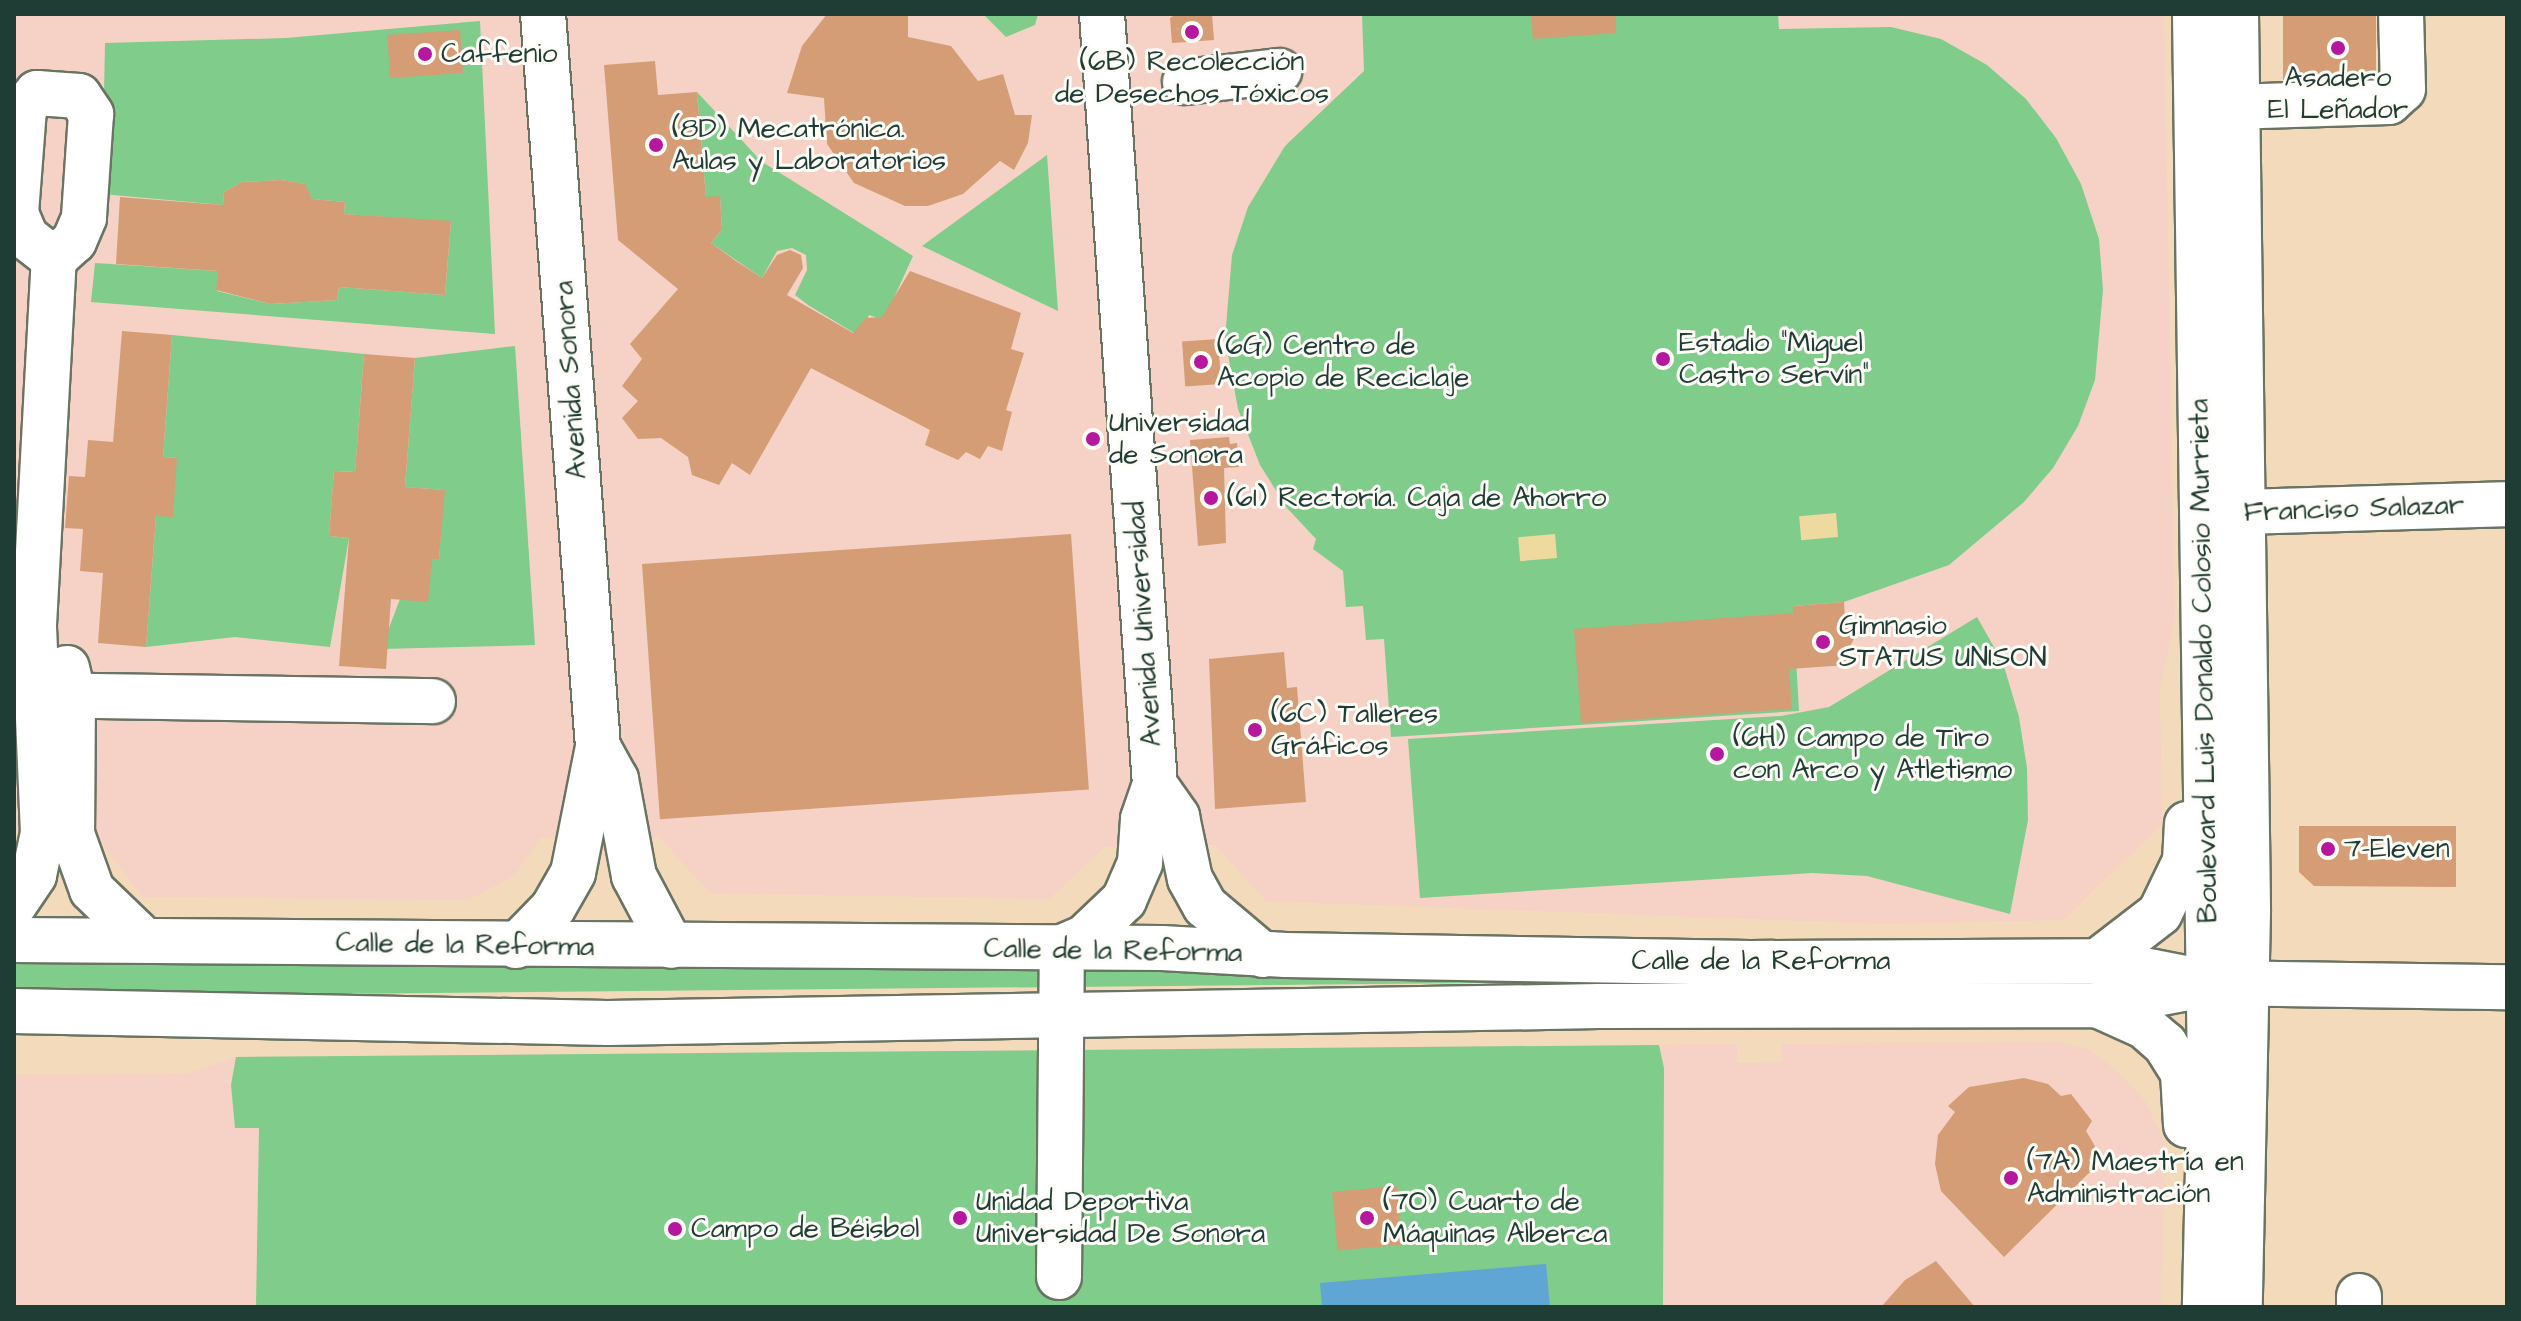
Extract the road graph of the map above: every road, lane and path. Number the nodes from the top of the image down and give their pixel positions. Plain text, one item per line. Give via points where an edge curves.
1 (543, 14) edge
2 (1102, 14) edge
3 (2195, 14) edge
4 (2236, 14) edge
5 (2401, 14) edge
6 (1279, 71) dead end
7 (1185, 82) dead end
8 (2195, 108) junction
9 (2238, 108) junction
10 (54, 259) dead end
11 (2507, 504) edge
12 (2222, 512) junction
13 (2203, 630) junction
14 (56, 695) junction
15 (433, 701) dead end
16 (598, 747) junction
17 (56, 783) edge
18 (1155, 785) junction
19 (88, 882) junction
20 (23, 892) edge
21 (143, 939) junction
22 (14, 940) edge
23 (516, 946) junction
24 (671, 946) junction
25 (1062, 947) junction
26 (1263, 955) junction
27 (2098, 961) junction
28 (1753, 984) junction
29 (2228, 984) junction
30 (2507, 987) edge
31 (2097, 1005) junction
32 (14, 1011) edge
33 (1063, 1014) junction
34 (1059, 1277) dead end
35 (2182, 1307) edge
36 (2205, 1307) edge
37 (2240, 1307) edge

1 - 16 main road, Avenida Sonora
2 - 18 main road, Avenida Universidad
3 - 8 main road, Boulevard Luis Donaldo Colosio Murrieta
4 - 9 main road, Boulevard Luis Donaldo Colosio Murrieta
5 - 9 main road via 2403,89 2389,102
6 - 7 main road
8 - 9 main road
8 - 12 main road, Boulevard Luis Donaldo Colosio Murrieta
9 - 12 main road, Boulevard Luis Donaldo Colosio Murrieta
10 - 14 main road via 39,584 55,617
11 - 12 main road, Franciso Salazar
12 - 13 main road, Boulevard Luis Donaldo Colosio Murrieta
12 - 29 main road, Boulevard Luis Donaldo Colosio Murrieta
13 - 27 main road via 2187,704 2185,861 2160,913
13 - 29 main road, Boulevard Luis Donaldo Colosio Murrieta
14 - 15 main road
14 - 17 main road
16 - 23 main road, Avenida Sonora via 573,873 553,908
16 - 24 main road, Avenida Sonora via 616,779 634,876
17 - 19 main road
17 - 20 main road
18 - 25 main road via 1143,819 1140,863 1124,900 1085,937
18 - 26 main road, Avenida Universidad via 1177,817 1190,879 1205,906
19 - 20 main road
19 - 21 main road
21 - 22 main road, Calle de la Reforma
21 - 23 main road, Calle de la Reforma
23 - 24 main road, Calle de la Reforma
24 - 25 main road, Calle de la Reforma
25 - 26 main road, Calle de la Reforma
25 - 33 main road
26 - 28 main road, Calle de la Reforma
27 - 28 main road, Calle de la Reforma
27 - 29 main road, Calle de la Reforma
28 - 31 main road, Calle de la Reforma
28 - 33 main road, Calle de la Reforma
29 - 30 main road, Calle de la Reforma
29 - 31 main road, Calle de la Reforma
29 - 36 main road, Boulevard Luis Donaldo Colosio Murrieta
29 - 37 main road, Boulevard Luis Donaldo Colosio Murrieta
31 - 35 main road via 2144,1026 2165,1044 2183,1073
32 - 33 main road, Calle de la Reforma via 608,1023
33 - 34 main road

